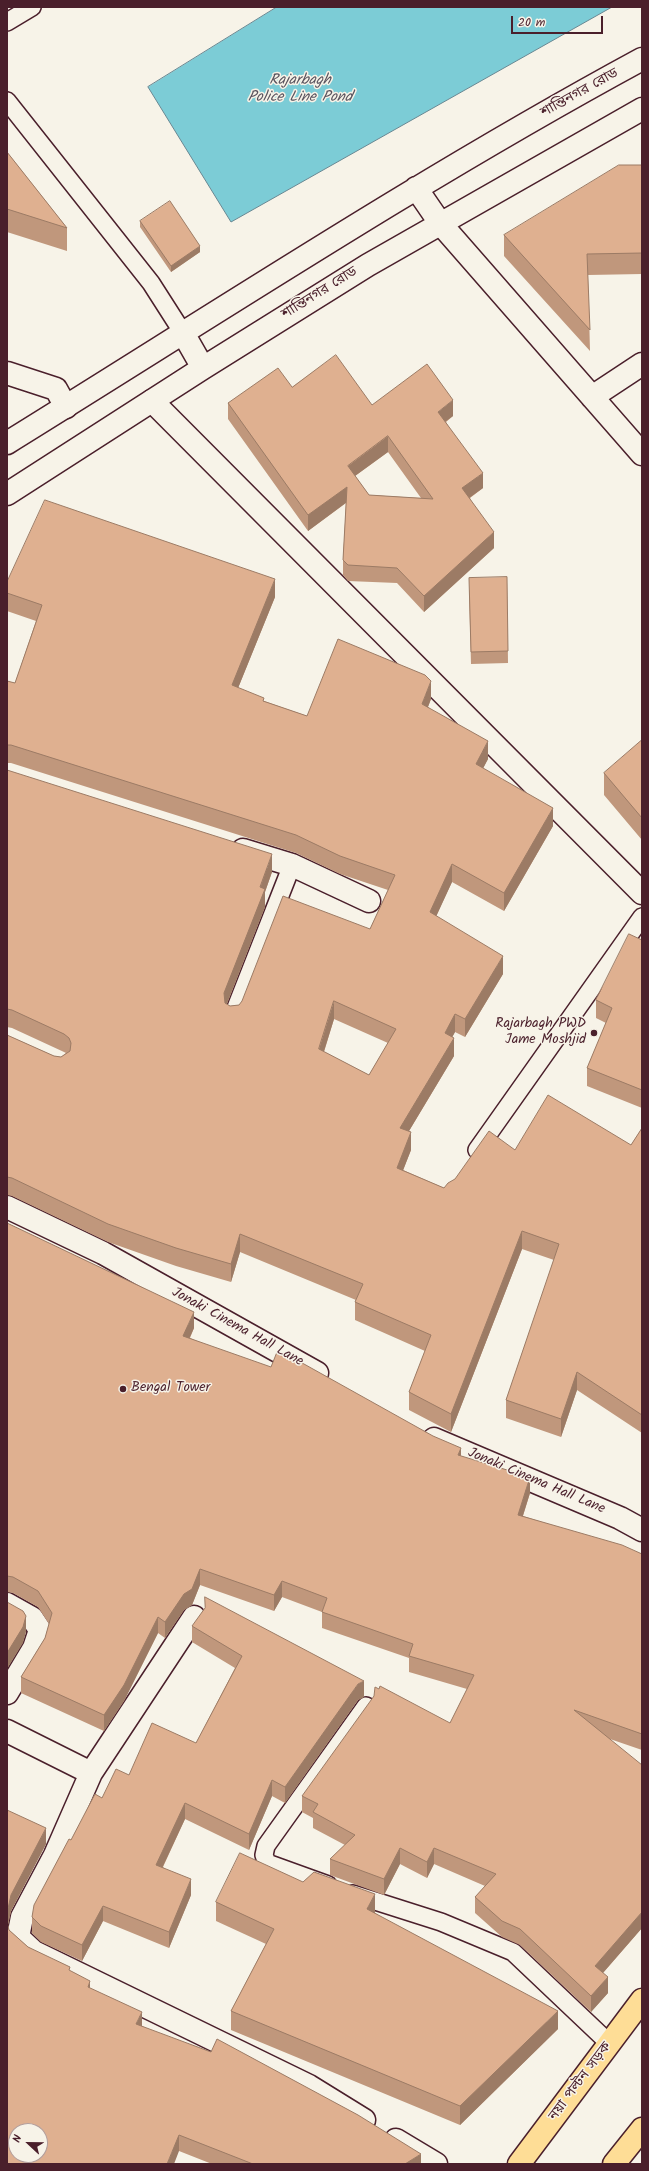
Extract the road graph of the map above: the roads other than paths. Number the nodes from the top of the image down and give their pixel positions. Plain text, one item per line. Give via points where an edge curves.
1 (32, 7) edge
2 (7, 22) edge
3 (642, 59) edge
4 (7, 101) edge
5 (642, 109) edge
6 (416, 188) junction
7 (440, 223) junction
8 (183, 333) junction
9 (642, 364) edge
10 (203, 368) junction
11 (7, 373) edge
12 (592, 397) junction
13 (152, 401) junction
14 (66, 407) junction
15 (7, 443) edge
16 (642, 454) edge
17 (7, 494) edge
18 (226, 844) edge
19 (292, 865) junction
20 (642, 892) edge
21 (369, 901) dead end
22 (642, 916) edge
23 (233, 1015) edge
24 (465, 1166) edge
25 (7, 1207) edge
26 (336, 1384) edge
27 (419, 1430) edge
28 (642, 1530) edge
29 (7, 1604) edge
30 (194, 1617) dead end
31 (7, 1693) edge
32 (366, 1706) edge
33 (7, 1731) edge
34 (91, 1773) junction
35 (642, 2000) edge
36 (610, 2044) junction
37 (642, 2129) edge
38 (436, 2164) edge
39 (519, 2164) edge
40 (614, 2164) edge

1 - 2 lane
3 - 6 street, শান্তিনগর রোড
4 - 8 lane via 151,283
5 - 7 street, শান্তিনগর রোড
6 - 7 street
6 - 8 street, শান্তিনগর রোড
7 - 10 street, শান্তিনগর রোড
7 - 12 street
8 - 10 street
8 - 14 street, শান্তিনগর রোড
9 - 12 street
10 - 13 street, শান্তিনগর রোড
11 - 14 street via 56,389
12 - 16 street
13 - 17 street, শান্তিনগর রোড
13 - 20 street
14 - 15 street, শান্তিনগর রোড
18 - 19 street
19 - 21 street
19 - 23 lane
22 - 24 lane
25 - 26 street, Jonaki Cinema Hall Lane via 103,1253
27 - 28 street, Jonaki Cinema Hall Lane
29 - 31 street via 32,1618 40,1630 34,1648
30 - 34 street
32 - 36 lane via 266,1846 264,1855 267,1863 383,1905 441,1922 513,1952
33 - 34 street
34 - 38 street via 54,1855 22,1917 18,1937 34,1952 309,2086
35 - 36 main road, নয়া পল্টন সড়ক
36 - 39 main road, নয়া পল্টন সড়ক
37 - 40 main road

